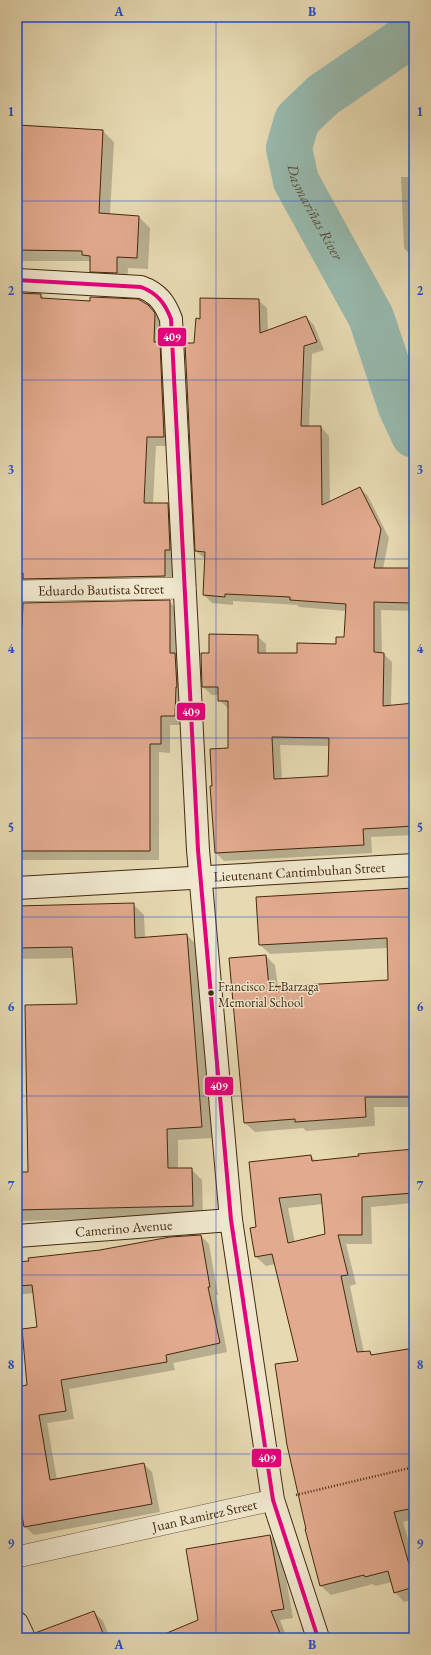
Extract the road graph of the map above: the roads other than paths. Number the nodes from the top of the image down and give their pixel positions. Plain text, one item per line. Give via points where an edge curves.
1 (17, 280) edge
2 (185, 588) junction
3 (17, 591) edge
4 (414, 865) edge
5 (200, 879) junction
6 (17, 888) edge
7 (231, 1220) junction
8 (17, 1236) edge
9 (273, 1500) junction
10 (17, 1557) edge
11 (17, 1623) edge
12 (24, 1638) edge
13 (318, 1638) edge

1 - 2 street via 141,287 150,290 166,305 173,334
2 - 3 street, Eduardo Bautista Street
2 - 5 street
4 - 5 street, Lieutenant Cantimbuhan Street
5 - 6 street, Lieutenant Cantimbuhan Street
5 - 7 street
7 - 8 street, Camerino Avenue
7 - 9 street
9 - 10 street, Juan Ramirez Street
9 - 13 street
11 - 12 street

